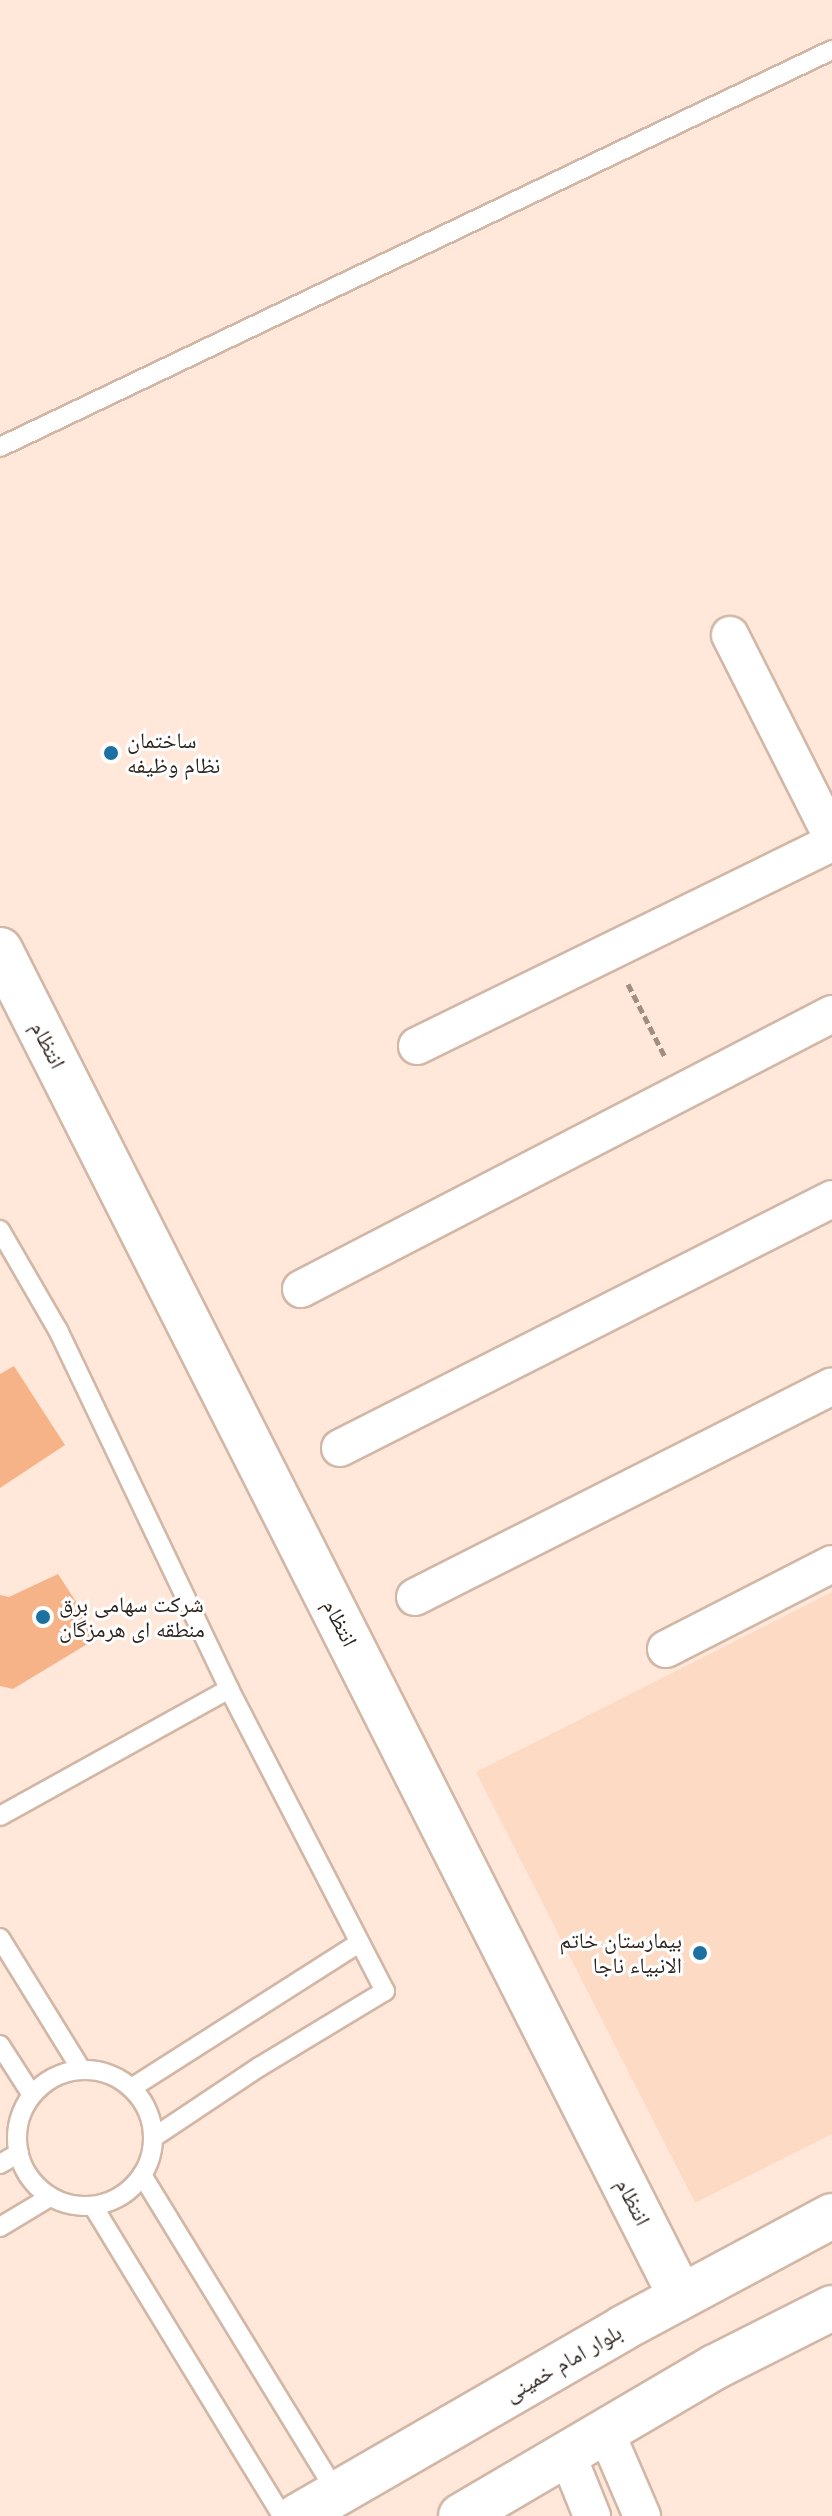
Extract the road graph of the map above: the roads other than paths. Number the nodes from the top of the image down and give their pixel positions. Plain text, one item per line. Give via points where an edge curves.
1 (832, 50) edge
2 (0, 447) edge
3 (730, 635) dead end
4 (832, 837) edge
5 (832, 843) edge
6 (0, 950) edge
7 (832, 1014) edge
8 (417, 1046) dead end
9 (832, 1199) edge
10 (0, 1230) edge
11 (301, 1289) dead end
12 (832, 1386) edge
13 (340, 1448) dead end
14 (832, 1564) edge
15 (415, 1597) dead end
16 (666, 1649) dead end
17 (229, 1689) junction
18 (0, 1816) edge
19 (0, 1938) edge
20 (359, 1943) junction
21 (0, 2045) edge
22 (81, 2069) junction
23 (133, 2087) junction
24 (32, 2095) junction
25 (154, 2137) junction
26 (19, 2153) junction
27 (0, 2164) edge
28 (142, 2175) junction
29 (50, 2197) junction
30 (93, 2206) junction
31 (832, 2216) edge
32 (0, 2227) edge
33 (681, 2297) junction
34 (832, 2308) edge
35 (605, 2430) junction
36 (567, 2454) junction
37 (336, 2491) junction
38 (282, 2516) edge
39 (298, 2516) edge
40 (461, 2516) edge
41 (592, 2516) edge
42 (642, 2516) edge

1 - 2 lane
3 - 4 street
5 - 8 street
6 - 33 street, انتظام
7 - 11 street
9 - 13 street
10 - 17 lane via 58,1330
12 - 15 street
14 - 16 street
17 - 18 lane
17 - 20 lane
19 - 22 lane
20 - 23 lane
20 - 25 lane via 385,1991
21 - 24 lane
22 - 23 lane via 104,2071
22 - 24 lane via 60,2074
23 - 25 lane via 152,2120
24 - 26 lane via 18,2122
25 - 28 lane
26 - 27 lane
26 - 29 lane via 33,2183
28 - 30 lane via 115,2199
28 - 37 lane
29 - 30 lane
29 - 32 lane
30 - 38 lane
31 - 33 street, بلوار امام خمینی
33 - 37 street, بلوار امام خمینی
34 - 35 street
35 - 36 street
35 - 42 street
36 - 40 street
36 - 41 street
37 - 39 street, بلوار امام خمینی

